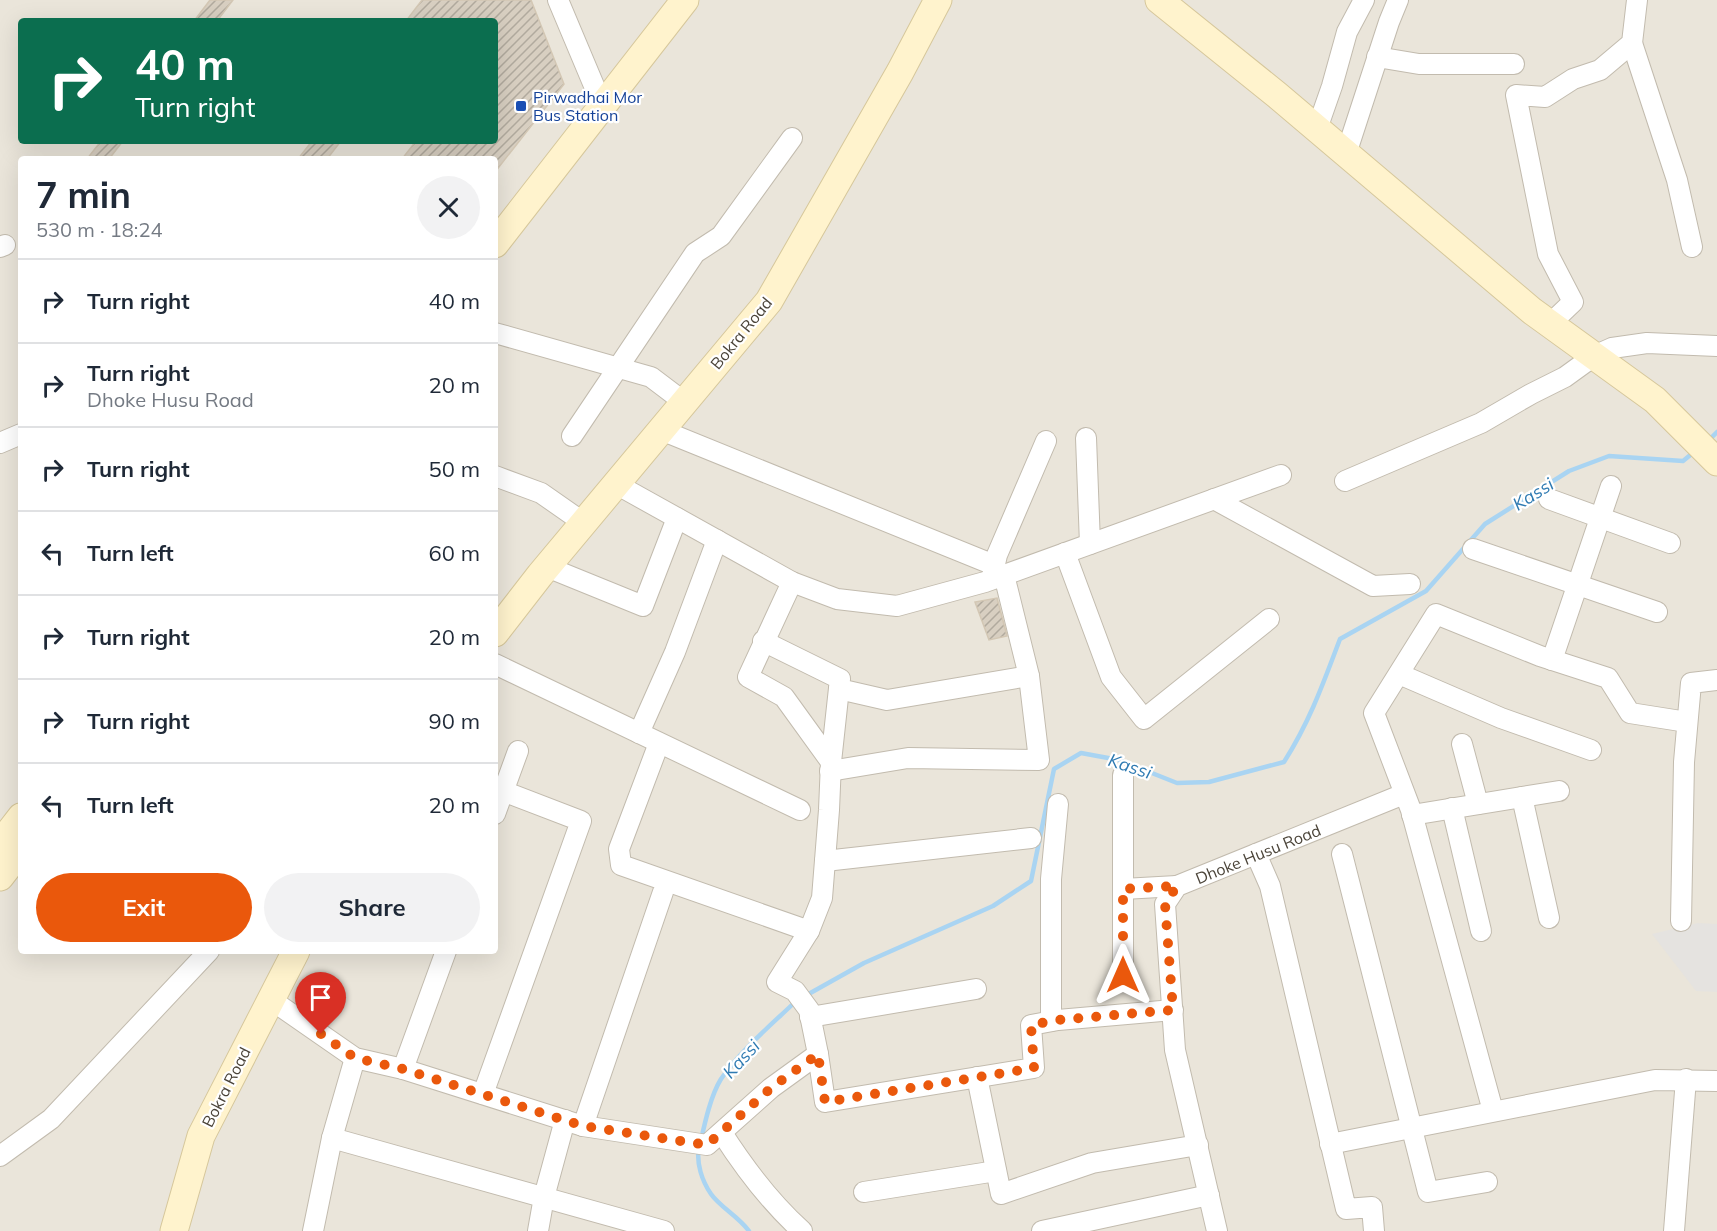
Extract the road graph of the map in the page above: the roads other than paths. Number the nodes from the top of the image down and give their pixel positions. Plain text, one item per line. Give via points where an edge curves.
1 (558, 0) edge
2 (664, 0) edge
3 (685, 0) edge
4 (938, 0) edge
5 (1159, 0) edge
6 (1364, 0) edge
7 (1398, 0) edge
8 (1637, 0) edge
9 (1632, 43) junction
10 (1377, 57) junction
11 (1514, 63) dead end
12 (595, 88) junction
13 (1317, 129) junction
14 (792, 138) dead end
15 (1346, 154) junction
16 (498, 211) edge
17 (498, 240) edge
18 (1692, 247) dead end
19 (1550, 324) junction
20 (498, 334) edge
21 (1717, 346) edge
22 (1594, 356) junction
23 (617, 368) junction
24 (684, 402) junction
25 (661, 430) junction
26 (18, 435) edge
27 (573, 436) dead end
28 (1086, 438) dead end
29 (1046, 441) dead end
30 (0, 443) edge
31 (1717, 462) edge
32 (1281, 475) dead end
33 (498, 477) edge
34 (1345, 481) dead end
35 (616, 484) junction
36 (1611, 486) dead end
37 (1549, 498) dead end
38 (1214, 499) junction
39 (1600, 517) junction
40 (677, 518) junction
41 (584, 523) junction
42 (717, 540) junction
43 (1670, 543) dead end
44 (1090, 544) junction
45 (1473, 549) dead end
46 (1065, 553) junction
47 (547, 567) junction
48 (997, 573) junction
49 (792, 582) junction
50 (1410, 584) dead end
51 (1579, 585) junction
52 (1657, 612) dead end
53 (1269, 619) dead end
54 (498, 629) edge
55 (763, 641) junction
56 (1552, 660) junction
57 (498, 665) edge
58 (1399, 674) junction
59 (1029, 676) junction
60 (1717, 680) edge
61 (839, 689) junction
62 (1688, 722) junction
63 (639, 733) junction
64 (659, 743) junction
65 (1462, 744) dead end
66 (1591, 750) dead end
67 (518, 751) dead end
68 (830, 767) junction
69 (1123, 775) dead end
70 (503, 791) junction
71 (1559, 791) dead end
72 (1399, 796) dead end
73 (1522, 797) junction
74 (1058, 804) dead end
75 (1478, 804) junction
76 (498, 805) edge
77 (1452, 808) junction
78 (800, 810) dead end
79 (1412, 815) junction
80 (18, 821) edge
81 (1032, 838) dead end
82 (0, 844) edge
83 (18, 854) edge
84 (1256, 854) junction
85 (1342, 854) dead end
86 (825, 861) junction
87 (0, 877) edge
88 (1177, 886) junction
89 (1123, 889) junction
90 (663, 892) dead end
91 (1549, 918) dead end
92 (1681, 921) dead end
93 (809, 931) junction
94 (1481, 931) dead end
95 (206, 954) edge
96 (294, 954) edge
97 (445, 954) edge
98 (1123, 975) dead end
99 (976, 988) dead end
100 (270, 999) junction
101 (1173, 1010) junction
102 (810, 1017) junction
103 (1051, 1021) junction
104 (818, 1054) junction
105 (355, 1058) junction
106 (403, 1069) junction
107 (977, 1077) junction
108 (1686, 1079) junction
109 (1717, 1081) edge
110 (483, 1094) junction
111 (1493, 1111) junction
112 (574, 1123) junction
113 (1412, 1127) junction
114 (722, 1133) junction
115 (332, 1138) junction
116 (1330, 1144) junction
117 (1197, 1145) junction
118 (0, 1156) edge
119 (996, 1171) junction
120 (1487, 1182) dead end
121 (864, 1192) dead end
122 (1209, 1195) junction
123 (544, 1197) junction
124 (318, 1230) edge
125 (174, 1231) edge
126 (538, 1231) edge
127 (664, 1231) edge
128 (802, 1231) edge
129 (1042, 1231) edge
130 (1217, 1231) edge
131 (1374, 1231) edge
132 (1674, 1231) edge

1 - 12 street
2 - 12 street
3 - 17 street
4 - 24 street, Bokra Road via 769,301
5 - 13 street
6 - 13 street via 1347,32
7 - 10 street
8 - 9 street
9 - 18 street via 1677,180
9 - 19 street via 1600,70 1545,97 1516,95 1548,254 1574,302
10 - 11 street via 1419,64
10 - 15 street
12 - 16 street
13 - 15 street
14 - 23 street via 721,236 695,253
15 - 19 street
19 - 22 street
20 - 23 street
21 - 22 street via 1647,343 1612,348
22 - 31 street via 1655,400
22 - 34 street via 1565,377 1481,423
23 - 24 street via 651,377
23 - 27 street
24 - 25 street, Bokra Road
25 - 35 street, Bokra Road
25 - 48 street
26 - 30 street
28 - 44 street
29 - 48 street via 997,555
32 - 38 street
33 - 41 street via 541,493
35 - 40 street
35 - 41 street, Bokra Road
36 - 39 street
37 - 39 street
38 - 44 street
38 - 50 street via 1373,586
39 - 43 street
39 - 51 street
40 - 42 street
40 - 47 street via 643,606
41 - 47 street, Bokra Road
42 - 49 street
42 - 63 street via 675,652
44 - 46 street
45 - 51 street
46 - 48 street
46 - 53 street via 1112,677 1144,719
47 - 54 street, Bokra Road
48 - 49 street via 897,606 837,599
48 - 59 street
49 - 55 street
51 - 52 street
51 - 56 street
55 - 61 street via 840,679
55 - 68 street via 748,677 784,697
56 - 58 street via 1436,614
56 - 62 street via 1608,678 1630,713
57 - 63 street
58 - 66 street via 1502,718
58 - 79 street via 1374,713
59 - 61 street via 886,700
59 - 68 street via 1039,760 908,758
60 - 62 street via 1691,683
61 - 68 street
62 - 92 street
63 - 64 street
64 - 78 street
64 - 93 street via 619,849 621,865
65 - 75 street
67 - 70 street
68 - 86 street
69 - 89 street
70 - 76 street
70 - 110 street via 581,821
71 - 73 street
72 - 84 street, Dhoke Husu Road
73 - 75 street
73 - 91 street
74 - 103 street via 1051,879
75 - 77 street
77 - 79 street
77 - 94 street
79 - 111 street
80 - 82 street
81 - 86 street
83 - 87 street
84 - 88 street, Dhoke Husu Road
84 - 116 street via 1270,886
85 - 113 street
86 - 93 street via 822,898
88 - 89 street
88 - 101 street, Dhoke Husu Road via 1165,904
89 - 98 street
90 - 112 street
93 - 102 street via 777,982 795,991
95 - 118 street via 51,1119
96 - 100 street, Bokra Road
97 - 106 street
99 - 102 street
100 - 105 street
100 - 125 street, Bokra Road via 201,1136
101 - 103 street
101 - 117 street, Dhoke Husu Road via 1175,1050
102 - 104 street
103 - 107 street via 1031,1025 1034,1068
104 - 107 street via 825,1102
104 - 114 street via 771,1088
105 - 106 street
105 - 115 street
106 - 110 street
107 - 119 street
108 - 109 street
108 - 111 street via 1655,1080
108 - 132 street
110 - 112 street
111 - 113 street
112 - 114 street via 707,1145
112 - 123 street
113 - 116 street
113 - 120 street via 1428,1192
114 - 128 street via 743,1166
115 - 123 street
115 - 124 street
116 - 131 street via 1346,1209 1372,1207
117 - 119 street via 1092,1162 1001,1194
117 - 122 street, Dhoke Husu Road
119 - 121 street
122 - 129 street
122 - 130 street, Dhoke Husu Road
123 - 126 street
123 - 127 street

